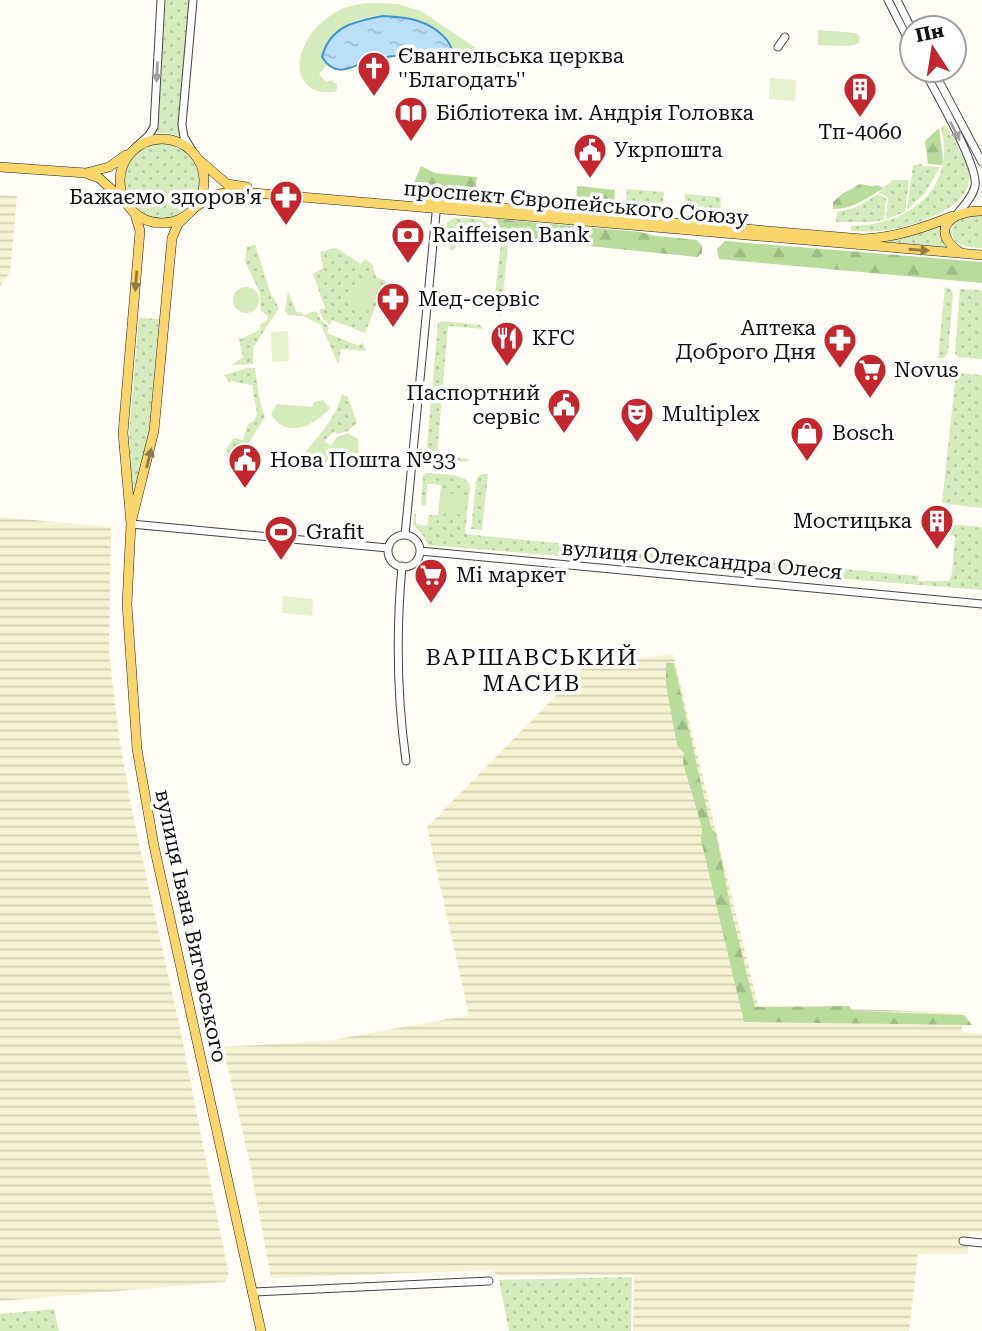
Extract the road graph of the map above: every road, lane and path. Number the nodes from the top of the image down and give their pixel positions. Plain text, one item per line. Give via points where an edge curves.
1 (162, 0) edge
2 (192, 0) edge
3 (888, 0) edge
4 (898, 20) edge
5 (785, 37) dead end
6 (778, 47) dead end
7 (931, 84) edge
8 (940, 84) edge
9 (134, 149) junction
10 (196, 156) junction
11 (982, 162) edge
12 (0, 167) edge
13 (86, 173) junction
14 (124, 202) junction
15 (437, 206) junction
16 (982, 211) edge
17 (190, 212) junction
18 (135, 214) junction
19 (955, 215) junction
20 (962, 254) junction
21 (982, 255) edge
22 (131, 524) junction
23 (405, 535) junction
24 (388, 548) junction
25 (420, 551) junction
26 (402, 566) junction
27 (982, 604) edge
28 (406, 761) dead end
29 (963, 1241) dead end
30 (982, 1242) edge
31 (489, 1281) dead end
32 (252, 1293) junction
33 (261, 1331) edge

1 -> 9 street via 154,127
2 - 10 street via 182,125
3 - 4 street
5 - 6 street
7 -> 19 street via 975,178 975,187
8 - 11 street
9 - 10 main road via 162,138 179,142
9 - 13 main road via 109,167
9 - 14 main road via 122,164 119,179
10 - 15 main road, проспект Європейського Союзу via 227,184
10 - 17 main road via 204,185
12 - 13 main road
13 - 14 main road via 99,178
14 - 18 main road
15 - 17 main road, проспект Європейського Союзу via 225,191
15 - 19 main road, проспект Європейського Союзу via 862,239 909,232
15 -> 20 main road, проспект Європейського Союзу
15 - 23 street
16 - 19 main road, проспект Європейського Союзу
17 - 18 main road via 165,223
22 -> 17 main road, вулиця Івана Виговського via 154,431 172,238
18 -> 22 main road, вулиця Івана Виговського via 140,231 123,433
19 - 20 main road via 946,236
20 - 21 main road, проспект Європейського Союзу
22 - 24 street
22 - 32 main road, вулиця Івана Виговського via 127,604 137,749
23 - 24 street via 393,539
23 - 25 street via 416,541
24 - 26 street via 391,560
25 - 26 street via 414,564
25 - 27 street, вулиця Олександра Олеся
26 - 28 street via 398,683
29 - 30 street
31 - 32 street
32 - 33 main road, вулиця Івана Виговського

